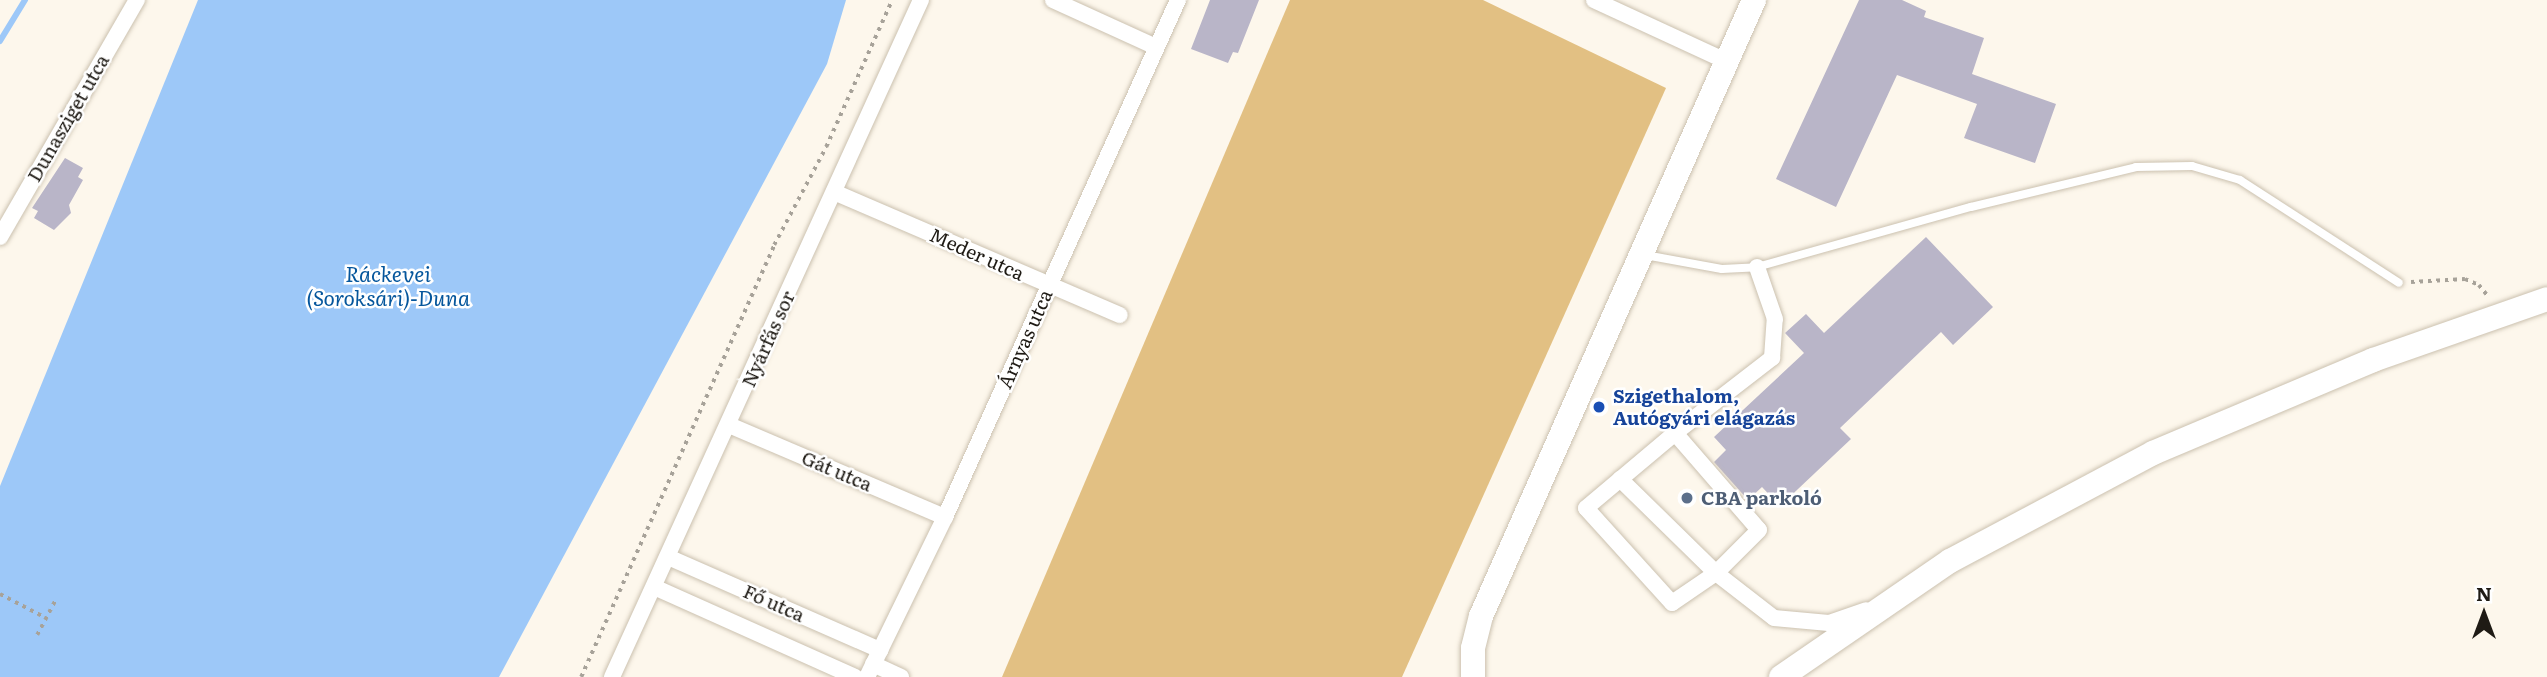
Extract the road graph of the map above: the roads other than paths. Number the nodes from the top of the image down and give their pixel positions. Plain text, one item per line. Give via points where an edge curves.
1 (137, 0) edge
2 (921, 0) edge
3 (1053, 0) edge
4 (1178, 0) edge
5 (1594, 0) edge
6 (1754, 0) edge
7 (1156, 47) junction
8 (1728, 62) junction
9 (834, 192) junction
10 (0, 237) edge
11 (1643, 254) junction
12 (1757, 267) junction
13 (2399, 283) road end
14 (1049, 285) junction
15 (2547, 299) edge
16 (1120, 315) dead end
17 (729, 425) junction
18 (1675, 433) junction
19 (1620, 479) junction
20 (945, 517) junction
21 (668, 556) junction
22 (1716, 573) junction
23 (654, 587) junction
24 (1895, 601) junction
25 (874, 664) edge
26 (612, 677) edge
27 (855, 677) edge
28 (901, 677) edge
29 (1473, 677) edge
30 (1781, 677) edge

1 - 10 street, Dunasziget utca
2 - 9 street, Nyárfás sor
3 - 7 street
4 - 7 street, Árnyas utca
5 - 8 street
6 - 8 main road
7 - 14 street, Árnyas utca
8 - 11 main road
9 - 14 street, Meder utca
9 - 17 street, Nyárfás sor
11 - 12 lane via 1722,269
11 - 29 main road via 1481,616 1473,648
12 - 13 lane via 2124,170 2192,166 2240,180
12 - 18 street via 1775,319 1772,358
14 - 16 street, Meder utca
14 - 20 street, Árnyas utca
15 - 24 main road via 2373,360 2152,453 1950,561
17 - 20 street, Gát utca
17 - 21 street, Nyárfás sor
18 - 19 street
18 - 22 street via 1759,530
19 - 22 street
19 - 22 street via 1586,508 1672,603
20 - 25 street, Árnyas utca
21 - 23 street, Nyárfás sor
21 - 25 street, Fő utca
22 - 24 street via 1774,618 1802,624 1829,623
23 - 26 street, Nyárfás sor
23 - 27 street, Fő utca
24 - 30 main road via 1812,652
25 - 28 street, Fő utca

